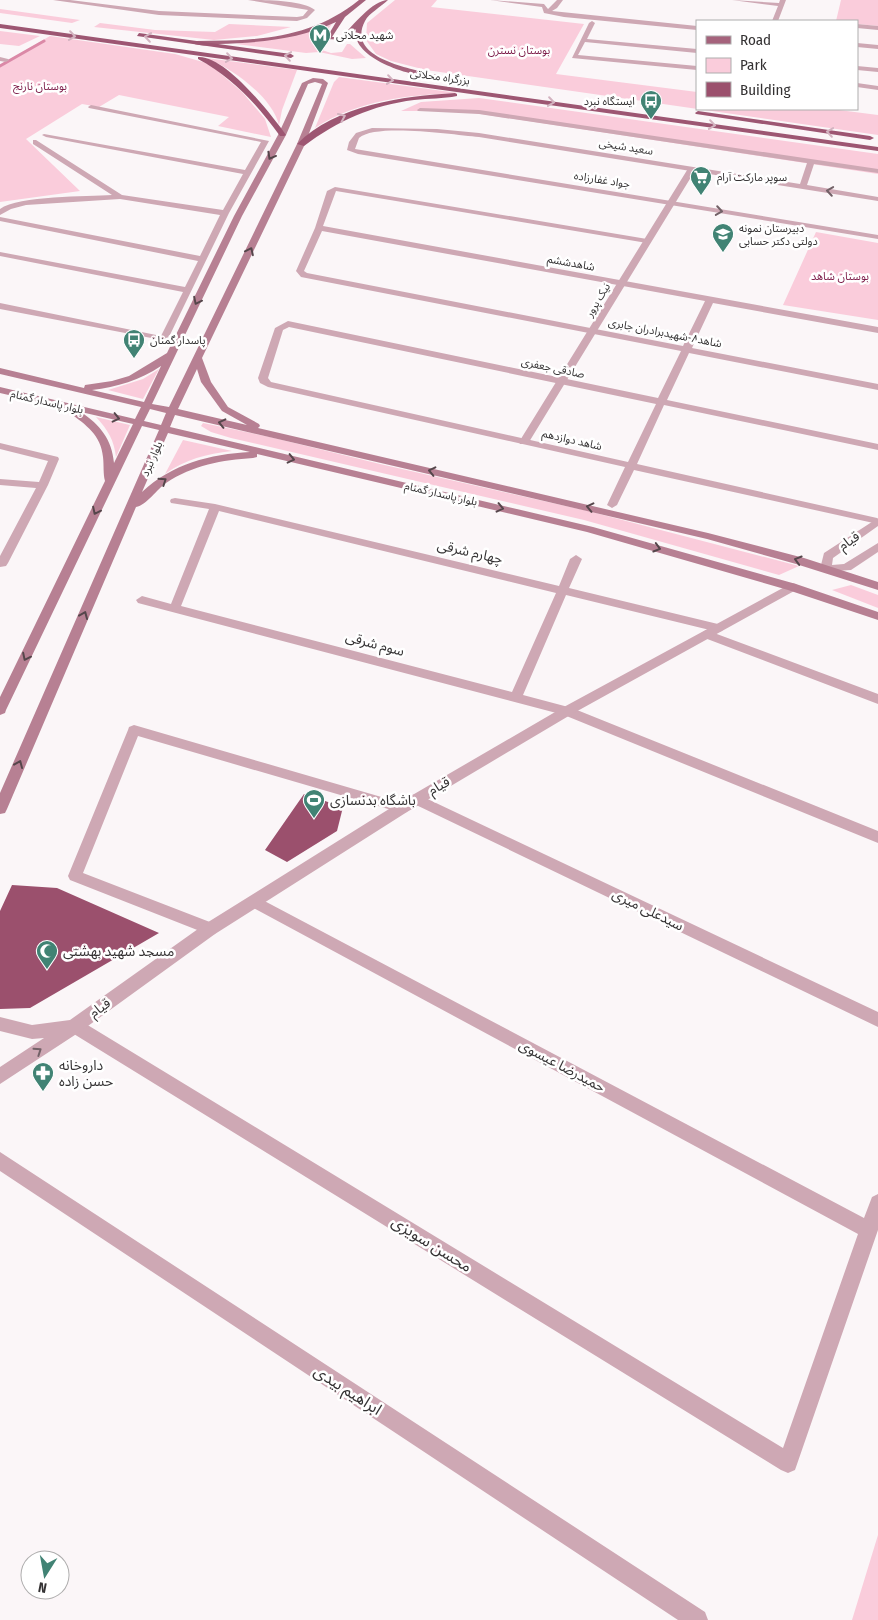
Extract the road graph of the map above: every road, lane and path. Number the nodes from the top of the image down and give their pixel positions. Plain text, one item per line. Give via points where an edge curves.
1 (56, 0) edge
2 (128, 0) edge
3 (251, 0) edge
4 (363, 0) edge
5 (385, 0) edge
6 (493, 0) edge
7 (560, 0) edge
8 (735, 0) edge
9 (782, 2) edge
10 (546, 6) edge
11 (114, 8) junction
12 (107, 12) dead end
13 (342, 17) junction
14 (363, 18) junction
15 (775, 20) edge
16 (592, 23) dead end
17 (0, 26) edge
18 (858, 26) edge
19 (696, 28) edge
20 (878, 28) edge
21 (129, 34) dead end
22 (582, 40) junction
23 (196, 43) junction
24 (858, 45) edge
25 (878, 47) edge
26 (696, 51) edge
27 (188, 52) junction
28 (301, 58) dead end
29 (377, 68) dead end
30 (696, 68) edge
31 (858, 68) edge
32 (878, 70) edge
33 (434, 76) junction
34 (444, 78) dead end
35 (858, 85) edge
36 (878, 88) edge
37 (502, 95) junction
38 (91, 107) dead end
39 (420, 110) dead end
40 (292, 112) junction
41 (689, 112) dead end
42 (314, 113) junction
43 (368, 130) joint
44 (46, 135) dead end
45 (282, 135) junction
46 (878, 139) edge
47 (36, 142) dead end
48 (302, 144) junction
49 (878, 149) edge
50 (811, 161) junction
51 (692, 169) junction
52 (878, 171) edge
53 (247, 173) junction
54 (803, 187) junction
55 (120, 197) junction
56 (878, 199) edge
57 (671, 203) junction
58 (0, 213) edge
59 (225, 214) junction
60 (0, 219) edge
61 (319, 228) junction
62 (878, 236) edge
63 (647, 241) junction
64 (0, 254) edge
65 (202, 259) junction
66 (621, 284) junction
67 (187, 290) junction
68 (710, 300) junction
69 (0, 306) edge
70 (878, 330) edge
71 (592, 331) junction
72 (686, 349) junction
73 (172, 355) junction
74 (198, 358) junction
75 (0, 372) edge
76 (263, 381) joint
77 (560, 382) junction
78 (878, 387) edge
79 (72, 388) junction
80 (0, 390) edge
81 (661, 403) junction
82 (147, 405) junction
83 (66, 406) junction
84 (172, 411) junction
85 (138, 423) junction
86 (165, 429) junction
87 (268, 433) junction
88 (524, 442) junction
89 (0, 446) edge
90 (878, 447) edge
91 (273, 455) junction
92 (631, 466) junction
93 (0, 482) edge
94 (43, 485) junction
95 (108, 486) junction
96 (175, 501) dead end
97 (612, 505) dead end
98 (215, 507) junction
99 (127, 514) junction
100 (878, 521) edge
101 (878, 547) edge
102 (576, 559) dead end
103 (1, 563) edge
104 (826, 569) junction
105 (878, 586) edge
106 (792, 587) junction
107 (562, 590) junction
108 (142, 600) dead end
109 (175, 607) junction
110 (878, 616) edge
111 (712, 631) junction
112 (516, 698) junction
113 (878, 699) edge
114 (0, 710) edge
115 (567, 711) junction
116 (417, 799) junction
117 (402, 808) junction
118 (0, 809) edge
119 (878, 837) edge
120 (254, 902) junction
121 (210, 929) junction
122 (878, 1020) edge
123 (0, 1024) edge
124 (75, 1026) junction
125 (0, 1076) edge
126 (0, 1160) edge
127 (878, 1203) edge
128 (869, 1230) junction
129 (697, 1620) edge

1 - 11 street
2 - 11 street
3 - 11 street via 312,10 296,19
4 - 13 main road
5 - 14 main road
6 - 10 street
7 - 10 street via 555,7
8 - 9 street
9 - 15 street
10 - 19 street
11 - 12 street
13 - 14 main road via 328,38 344,39
13 - 23 main road via 270,38
14 - 33 main road via 358,32 359,44 368,54
16 - 22 street
17 -> 27 highway, بزرگراه محلاتی via 24,26
18 - 20 street
23 -> 21 highway
22 - 26 street
22 - 30 street via 574,57
28 -> 23 highway
24 - 25 street
27 -> 37 highway, بزرگراه محلاتی
27 - 45 highway via 213,64 240,84 258,101
29 - 33 highway, بزرگراه محلاتی
31 - 32 street
33 - 34 highway, بزرگراه محلاتی
35 - 36 street
48 -> 37 highway via 333,121 383,104 436,96
37 -> 49 highway, بزرگراه محلاتی
38 - 53 street via 265,141
39 - 50 street via 479,112
40 - 42 main road via 304,105 311,106
40 - 42 main road, بلوار نبرد via 305,83 319,80 325,83
40 - 45 main road
46 -> 41 highway
42 - 48 main road, بلوار نبرد
43 - 51 street, سعید شیخی via 479,135
43 - 57 street, جواد غفارزاده via 354,138 351,150
44 - 53 street
45 -> 73 main road via 238,216
47 - 55 street
74 -> 48 main road, بلوار نبرد
50 - 52 street
50 - 54 street
51 - 54 street, سعید شیخی
51 - 57 street, نیک پرور
53 - 59 street
56 -> 54 street, سعید شیخی
55 - 58 street via 26,203 8,207
55 - 59 street
57 -> 62 street, جواد غفارزاده
57 - 63 street, نیک پرور
59 - 65 street
60 - 65 street
61 - 63 street via 331,191 335,189
61 - 66 street, شاهدششم
61 - 71 street, شاهد۸-شهیدبرادران جابری via 300,273
63 - 66 street, نیک پرور
64 - 67 street
65 - 67 street
66 - 68 street, شاهدششم
66 - 71 street, نیک پرور
67 - 69 street via 164,339
68 - 70 street, شاهدششم
68 - 72 street
71 - 72 street, شاهد۸-شهیدبرادران جابری
71 - 77 street, نیک پرور
72 - 78 street, شاهد۸-شهیدبرادران جابری
72 - 81 street
73 - 79 main road via 139,377 107,386
73 - 82 main road
74 - 84 main road, بلوار نبرد
74 - 87 main road via 206,382 225,408
75 - 79 main road, بلوار پاسدار گمنام
76 - 77 street, صادقی جعفری via 279,328 288,324
76 - 88 street, شاهد دوازدهم
77 - 81 street, صادقی جعفری
77 - 88 street, نیک پرور
79 - 82 main road, بلوار پاسدار گمنام
80 - 83 main road, بلوار پاسدار گمنام
81 - 90 street, صادقی جعفری
81 - 92 street
82 - 84 main road, بلوار پاسدار گمنام
82 - 85 main road
83 -> 85 main road, بلوار پاسدار گمنام
83 - 95 main road via 102,434 109,454
84 - 86 main road, بلوار نبرد
87 -> 84 main road, بلوار پاسدار گمنام
85 - 86 main road, بلوار پاسدار گمنام
85 - 95 main road
86 - 91 main road, بلوار پاسدار گمنام
86 - 99 main road, بلوار نبرد
104 -> 87 main road, بلوار پاسدار گمنام via 699,534
88 - 92 street, شاهد دوازدهم
89 - 94 street via 54,459
99 -> 91 main road via 147,492 188,465 232,456
91 -> 106 main road, بلوار پاسدار گمنام via 589,529
92 - 97 street
92 - 100 street, شاهد دوازدهم
93 - 94 street
94 - 103 street
95 -> 114 main road
96 - 98 street, چهارم شرقی
98 - 107 street, چهارم شرقی
98 - 109 street
118 -> 99 main road, بلوار نبرد
100 - 104 street, قیام via 828,556
101 - 104 street, قیام via 847,567
102 - 107 street
104 - 105 main road, بلوار پاسدار گمنام
106 - 110 main road, بلوار پاسدار گمنام
106 - 111 street, قیام
107 - 111 street, چهارم شرقی
107 - 112 street
108 - 109 street, سوم شرقی
109 - 112 street, سوم شرقی
111 - 113 street, چهارم شرقی
111 - 115 street, قیام
112 - 115 street, سوم شرقی
115 - 116 street, قیام
115 - 119 street, سوم شرقی
116 - 117 street, قیام
116 - 122 street, سیدعلی میری
117 - 120 street, قیام
117 - 121 street via 134,730 75,876
120 - 121 street, قیام
120 - 128 street, حمیدرضا عیسوی
121 - 124 street, قیام
123 - 124 street, قیام via 32,1032
125 -> 124 street, قیام
124 - 128 street, محسن سویزی via 788,1463
126 - 129 street, ابراهیم بیدی
127 - 128 street

